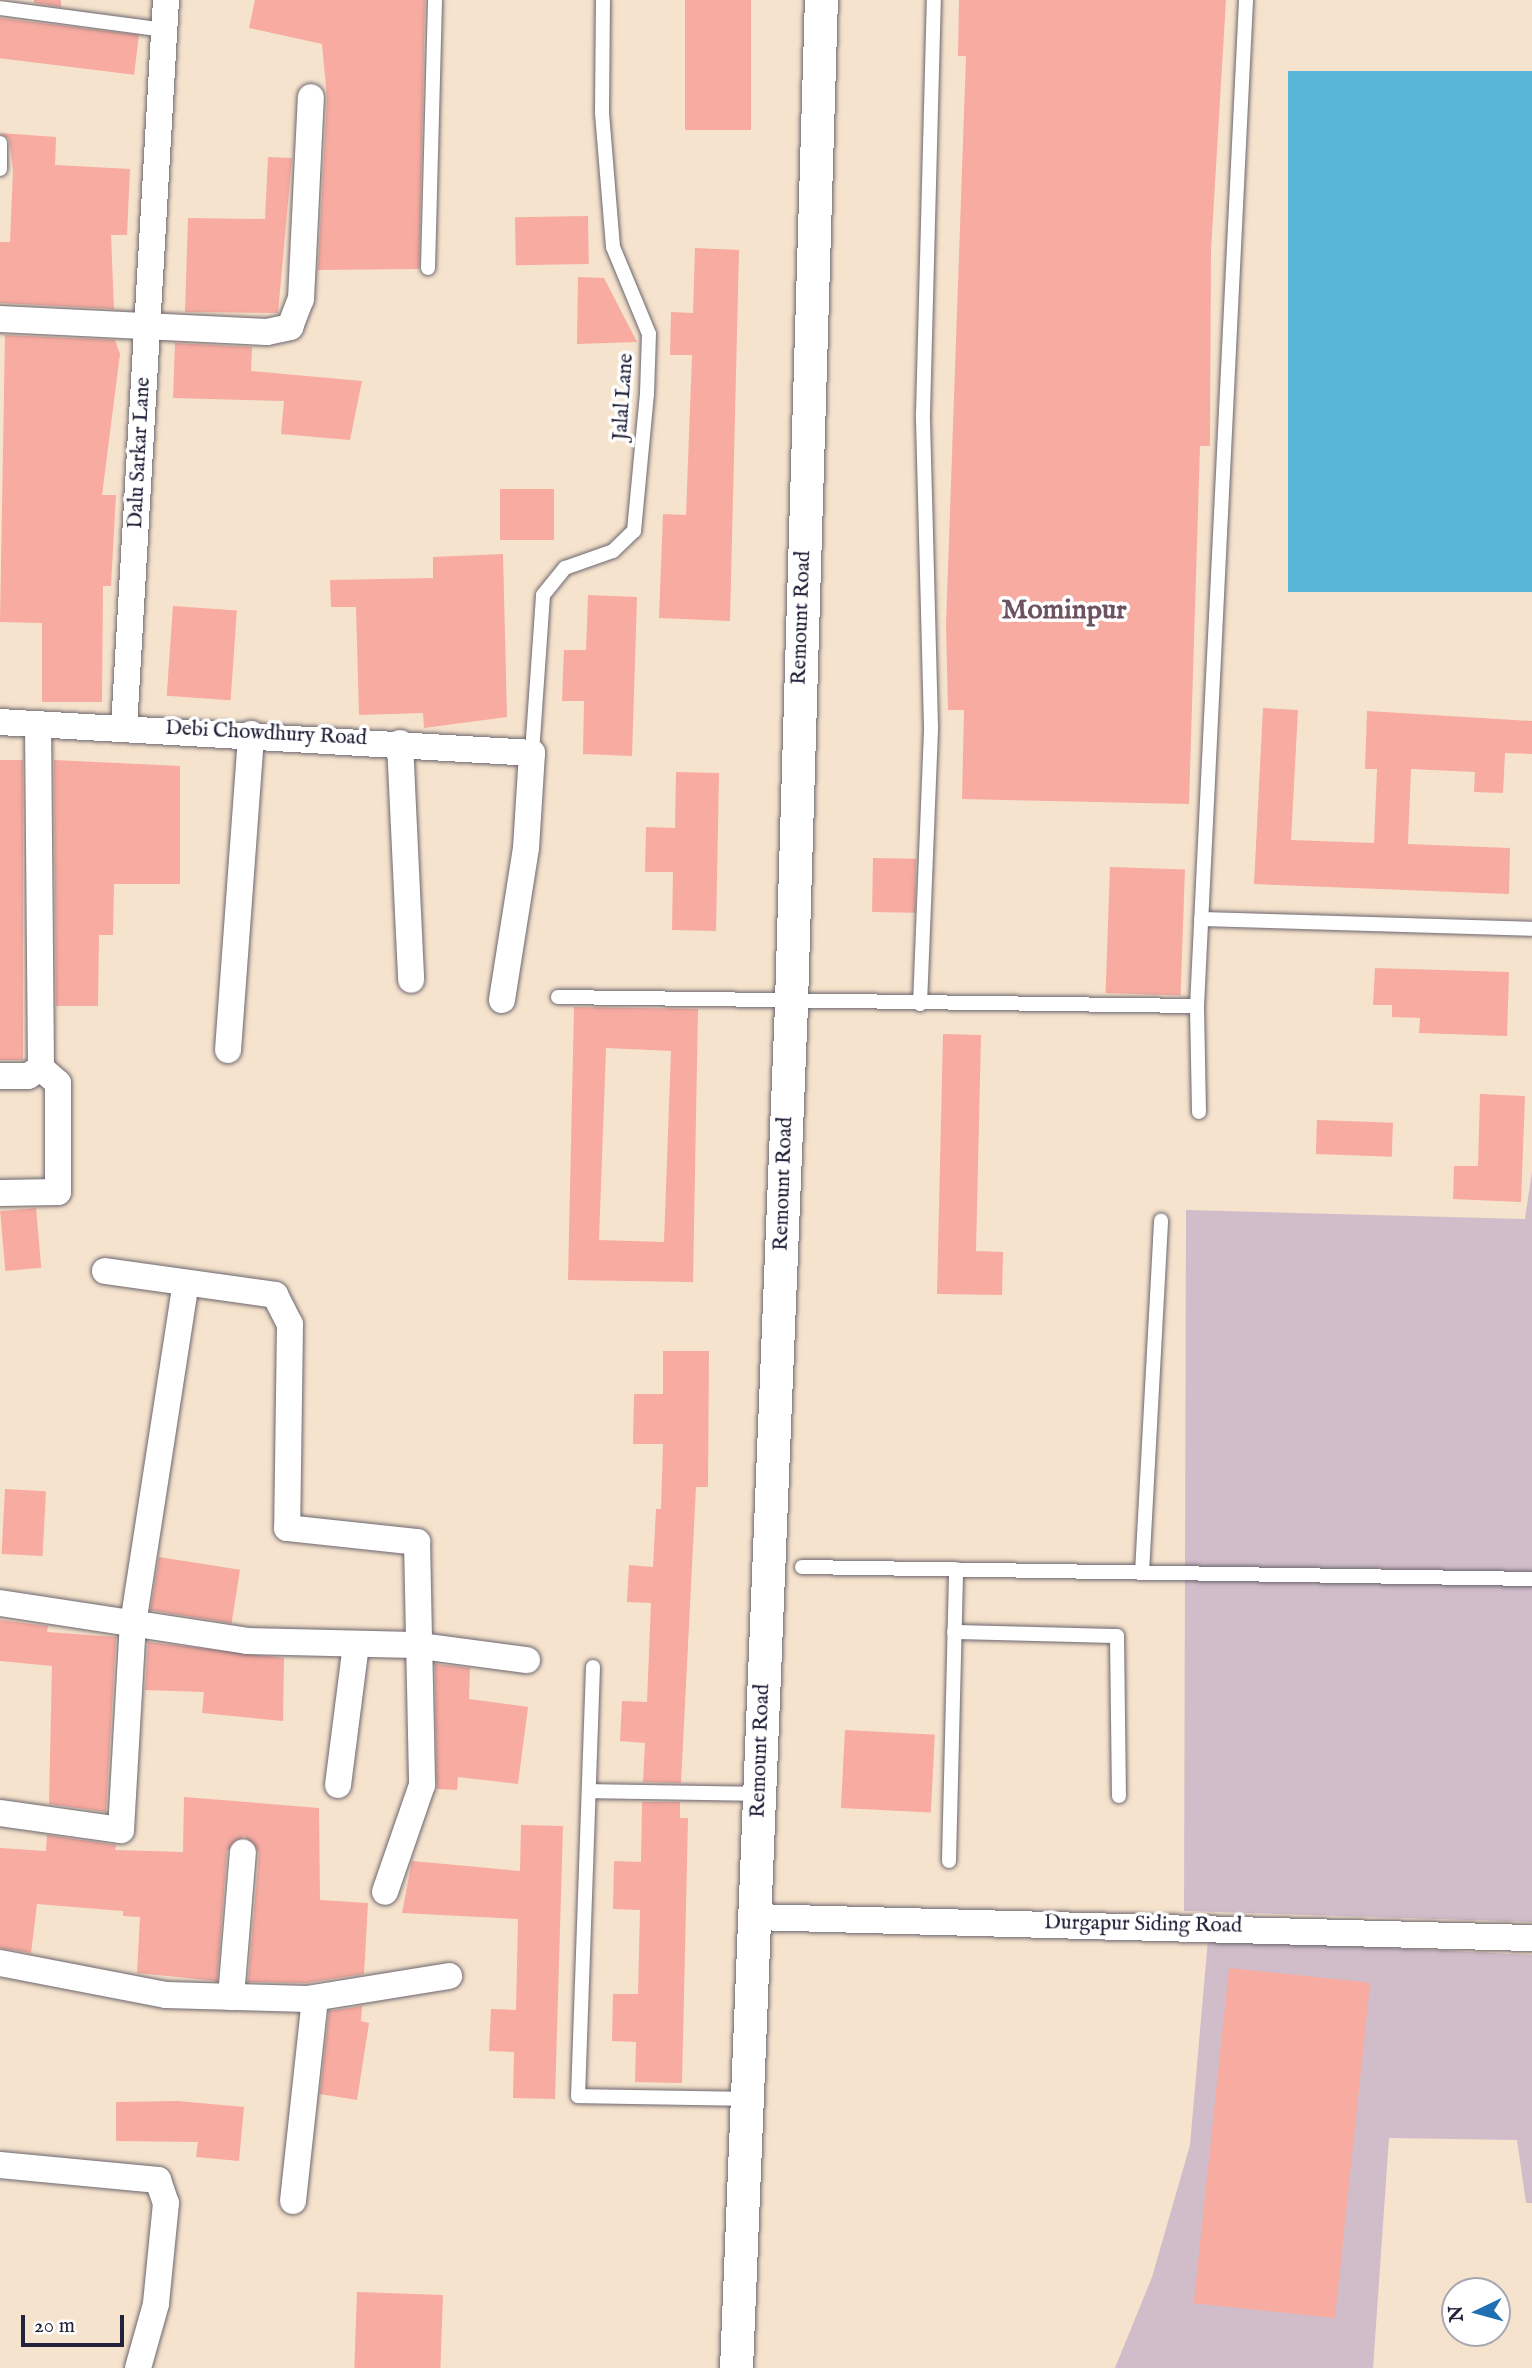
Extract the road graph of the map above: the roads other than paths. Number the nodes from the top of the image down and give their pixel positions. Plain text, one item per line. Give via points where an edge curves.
1 (166, 0) edge
2 (435, 0) edge
3 (603, 0) edge
4 (821, 0) edge
5 (934, 0) edge
6 (1246, 0) edge
7 (0, 8) edge
8 (164, 30) junction
9 (311, 97) dead end
10 (0, 143) edge
11 (0, 169) edge
12 (428, 268) dead end
13 (0, 319) edge
14 (148, 323) junction
15 (0, 722) edge
16 (37, 724) junction
17 (124, 728) junction
18 (251, 734) junction
19 (400, 743) junction
20 (532, 753) junction
21 (1200, 919) junction
22 (1532, 929) edge
23 (411, 980) dead end
24 (558, 997) dead end
25 (502, 1000) dead end
26 (791, 1002) junction
27 (920, 1004) junction
28 (1197, 1006) junction
29 (228, 1050) dead end
30 (41, 1068) junction
31 (0, 1076) edge
32 (1199, 1112) dead end
33 (0, 1193) edge
34 (1161, 1221) dead end
35 (106, 1271) dead end
36 (185, 1287) junction
37 (802, 1567) dead end
38 (956, 1569) junction
39 (1142, 1573) junction
40 (1532, 1579) edge
41 (0, 1602) edge
42 (133, 1624) junction
43 (954, 1632) junction
44 (356, 1644) junction
45 (422, 1647) junction
46 (527, 1660) dead end
47 (593, 1667) dead end
48 (338, 1785) dead end
49 (589, 1791) junction
50 (759, 1794) junction
51 (1119, 1796) dead end
52 (0, 1814) edge
53 (243, 1852) dead end
54 (949, 1861) dead end
55 (385, 1892) dead end
56 (754, 1917) junction
57 (1532, 1938) edge
58 (0, 1963) edge
59 (449, 1976) dead end
60 (231, 1997) junction
61 (315, 1998) junction
62 (747, 2099) junction
63 (0, 2165) edge
64 (293, 2201) dead end
65 (138, 2368) edge
66 (736, 2368) edge

1 - 8 street, Dalu Sarkar Lane
2 - 12 lane
3 - 20 lane, Jalal Lane via 602,112 613,247 649,334 648,394 634,531 612,551 565,568 542,594
4 - 26 street, Remount Road
5 - 27 lane via 923,413 931,726
6 - 21 lane
7 - 8 lane
8 - 14 street, Dalu Sarkar Lane
9 - 14 street via 301,299 290,327 267,332
10 - 11 lane
13 - 14 street
14 - 17 street, Dalu Sarkar Lane
15 - 16 street, Debi Chowdhury Road
16 - 17 street, Debi Chowdhury Road
16 - 30 street
17 - 18 street, Debi Chowdhury Road
18 - 19 street, Debi Chowdhury Road
18 - 29 street
19 - 20 street, Debi Chowdhury Road
19 - 23 street
20 - 25 street via 526,848
21 - 22 lane
21 - 28 lane
24 - 26 lane
26 - 27 lane
26 - 50 street, Remount Road
27 - 28 lane
28 - 32 lane
30 - 31 street via 28,1076
30 - 33 street via 58,1083 58,1192
34 - 39 lane
35 - 36 street
36 - 42 street
36 - 45 street via 275,1295 290,1324 287,1528 417,1542
37 - 38 lane
38 - 39 lane
38 - 43 lane
39 - 40 lane
41 - 42 street
42 - 44 street via 247,1641
42 - 52 street via 121,1829
43 - 51 lane via 1117,1636
43 - 54 lane
44 - 45 street
44 - 48 street
45 - 46 street
45 - 55 street via 422,1784
47 - 49 lane
49 - 50 lane
49 - 62 lane via 578,2096
50 - 56 street, Remount Road
53 - 60 street
56 - 57 street, Durgapur Siding Road
56 - 62 street, Remount Road
58 - 60 street via 166,1995
59 - 61 street
60 - 61 street
61 - 64 street
62 - 66 street, Remount Road
63 - 65 street via 158,2180 166,2203 156,2304

